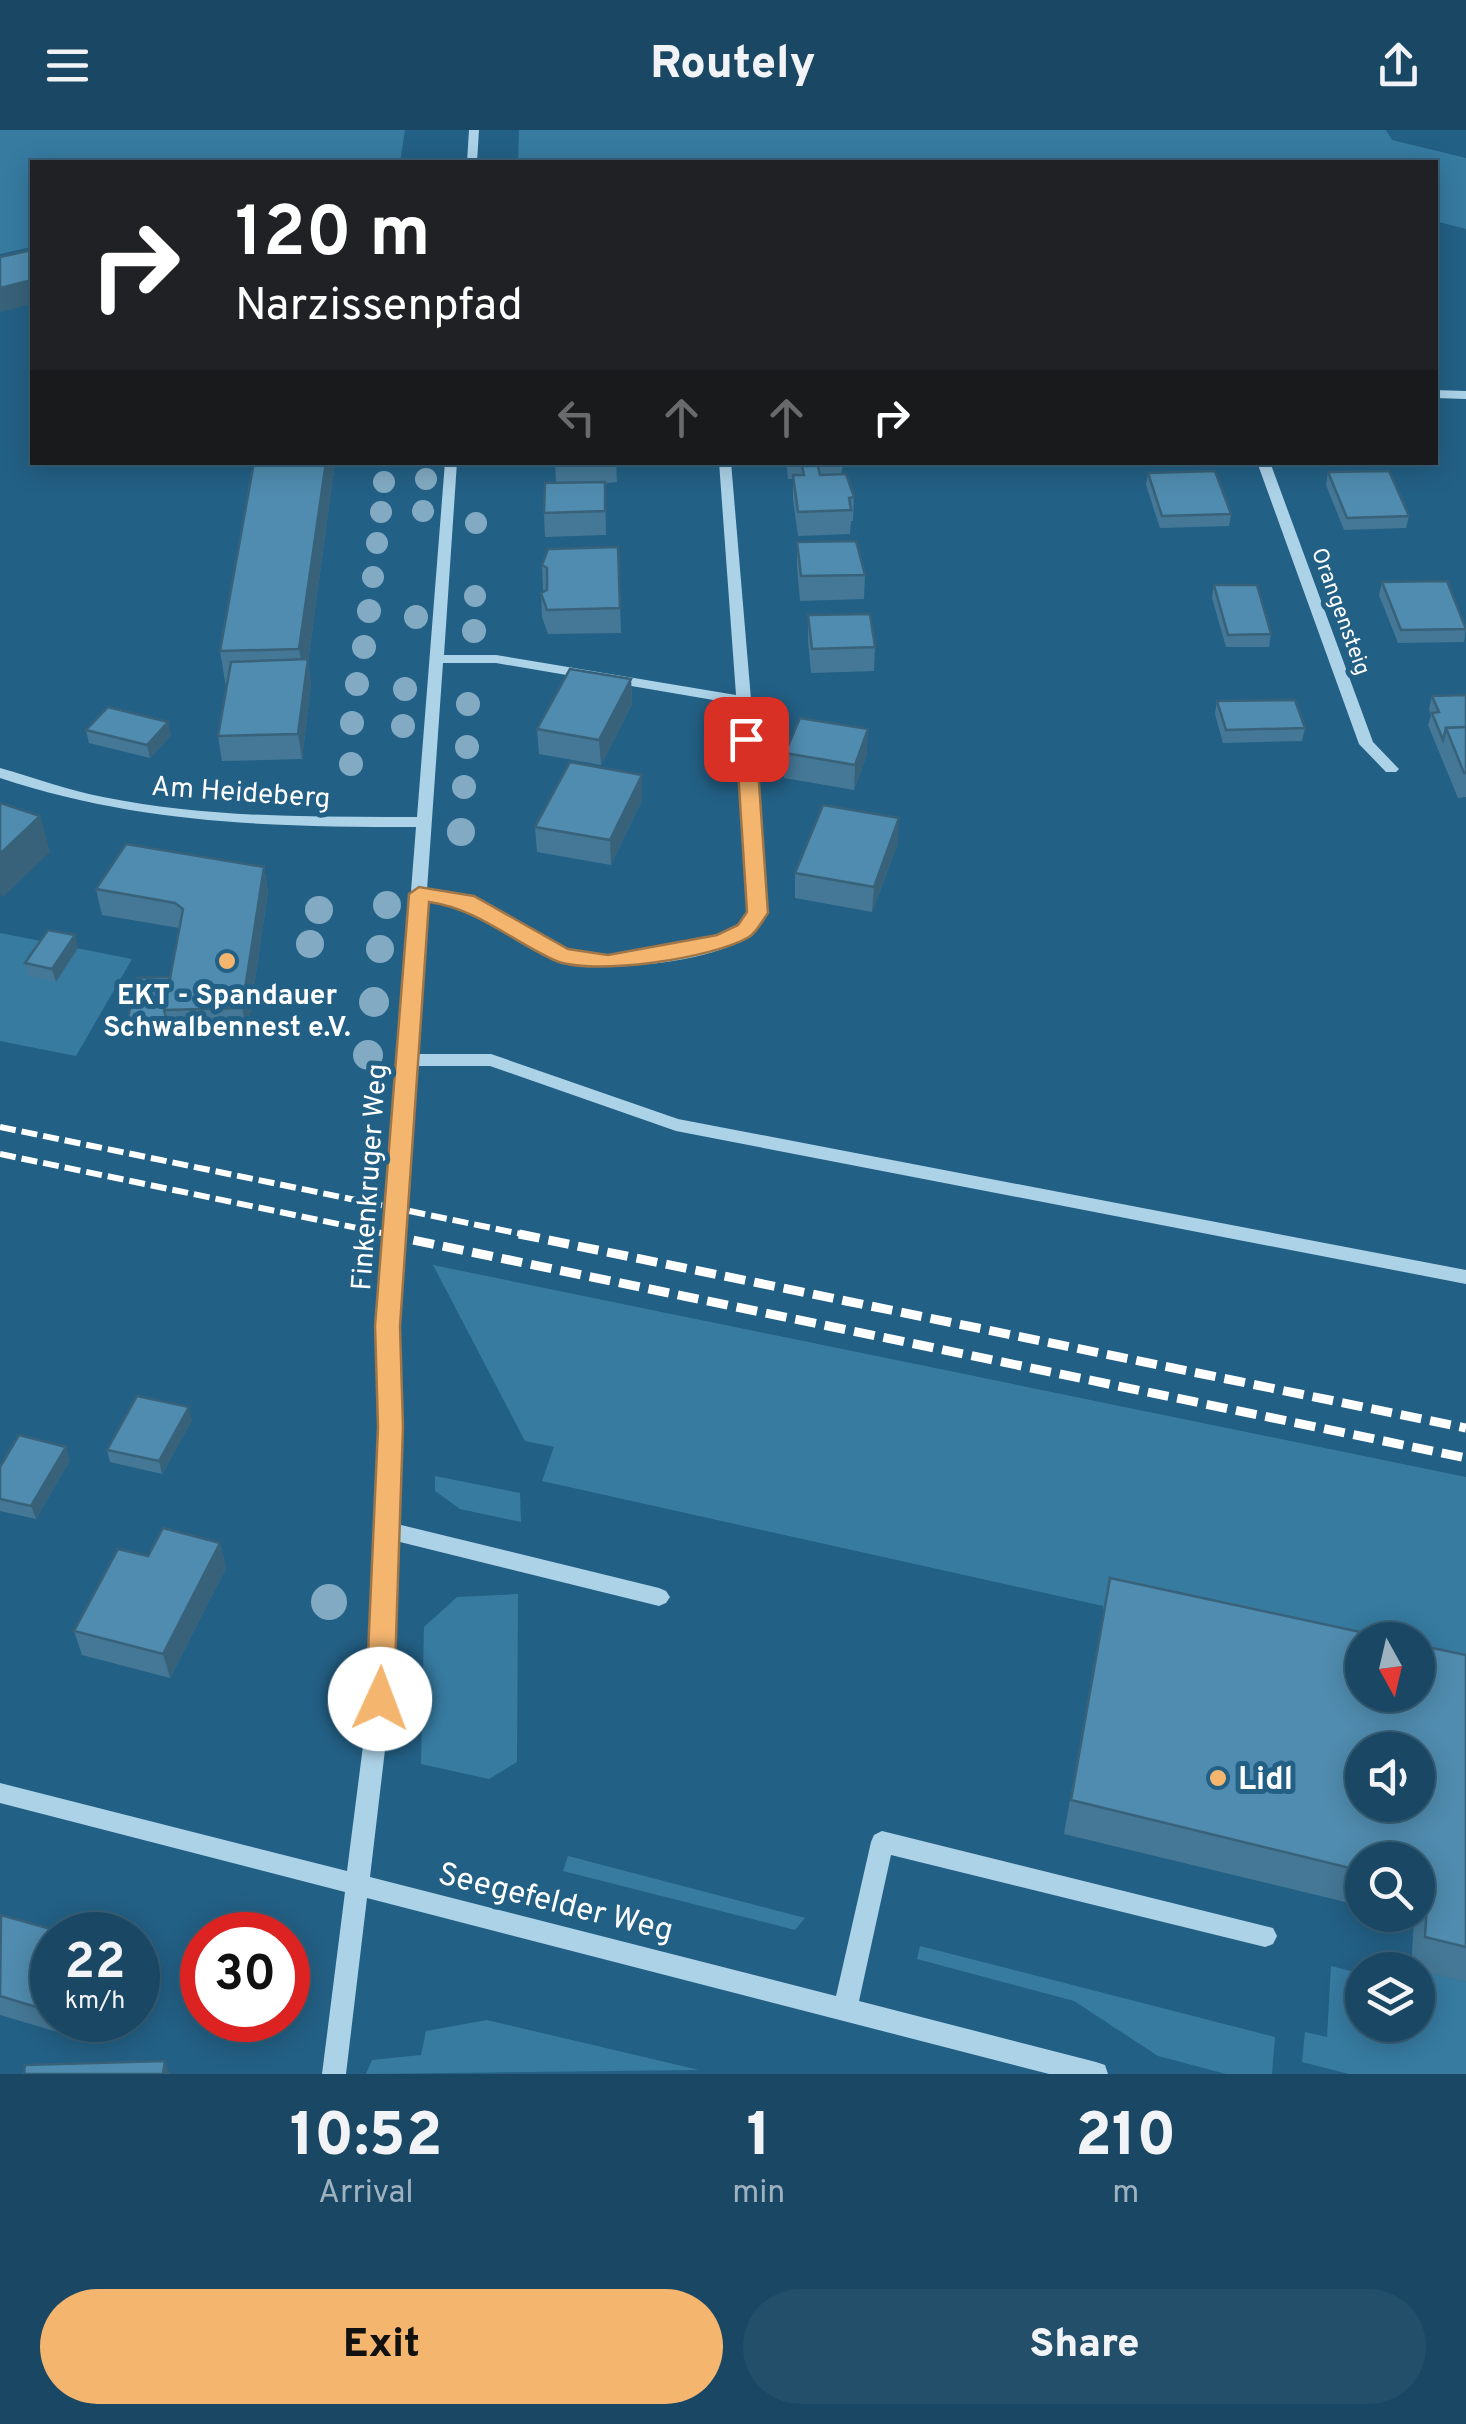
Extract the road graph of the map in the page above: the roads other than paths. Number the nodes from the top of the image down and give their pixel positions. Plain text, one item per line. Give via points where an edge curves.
1 (474, 130) edge
2 (472, 160) edge
3 (1438, 394) edge
4 (1466, 394) edge
5 (451, 465) edge
6 (725, 465) edge
7 (1264, 465) edge
8 (437, 659) junction
9 (743, 701) junction
10 (1391, 768) dead end
11 (0, 773) edge
12 (425, 822) junction
13 (419, 894) junction
14 (406, 1060) junction
15 (1466, 1277) edge
16 (386, 1530) junction
17 (659, 1597) dead end
18 (0, 1793) edge
19 (357, 1884) junction
20 (1264, 1936) dead end
21 (845, 2009) junction
22 (334, 2074) edge
23 (1096, 2074) edge

1 - 2 street
3 - 4 street
5 - 8 street, Finkenkruger Weg
6 - 9 street
7 - 10 street, Orangensteig via 1366,744
8 - 9 street via 496,659
8 - 12 street, Finkenkruger Weg
9 - 13 street via 759,889 757,913 746,930 692,948 608,962 562,956 466,901
11 - 12 street, Am Heideberg via 50,791 160,814
12 - 13 street, Finkenkruger Weg
13 - 14 street, Finkenkruger Weg
14 - 15 street via 491,1060 676,1125
14 - 16 street, Finkenkruger Weg via 387,1326
16 - 17 street
16 - 19 street, Finkenkruger Weg via 380,1699
18 - 19 street, Seegefelder Weg
19 - 21 street, Seegefelder Weg
19 - 22 street, Finkenkruger Weg
20 - 21 street via 882,1842
21 - 23 street, Seegefelder Weg

